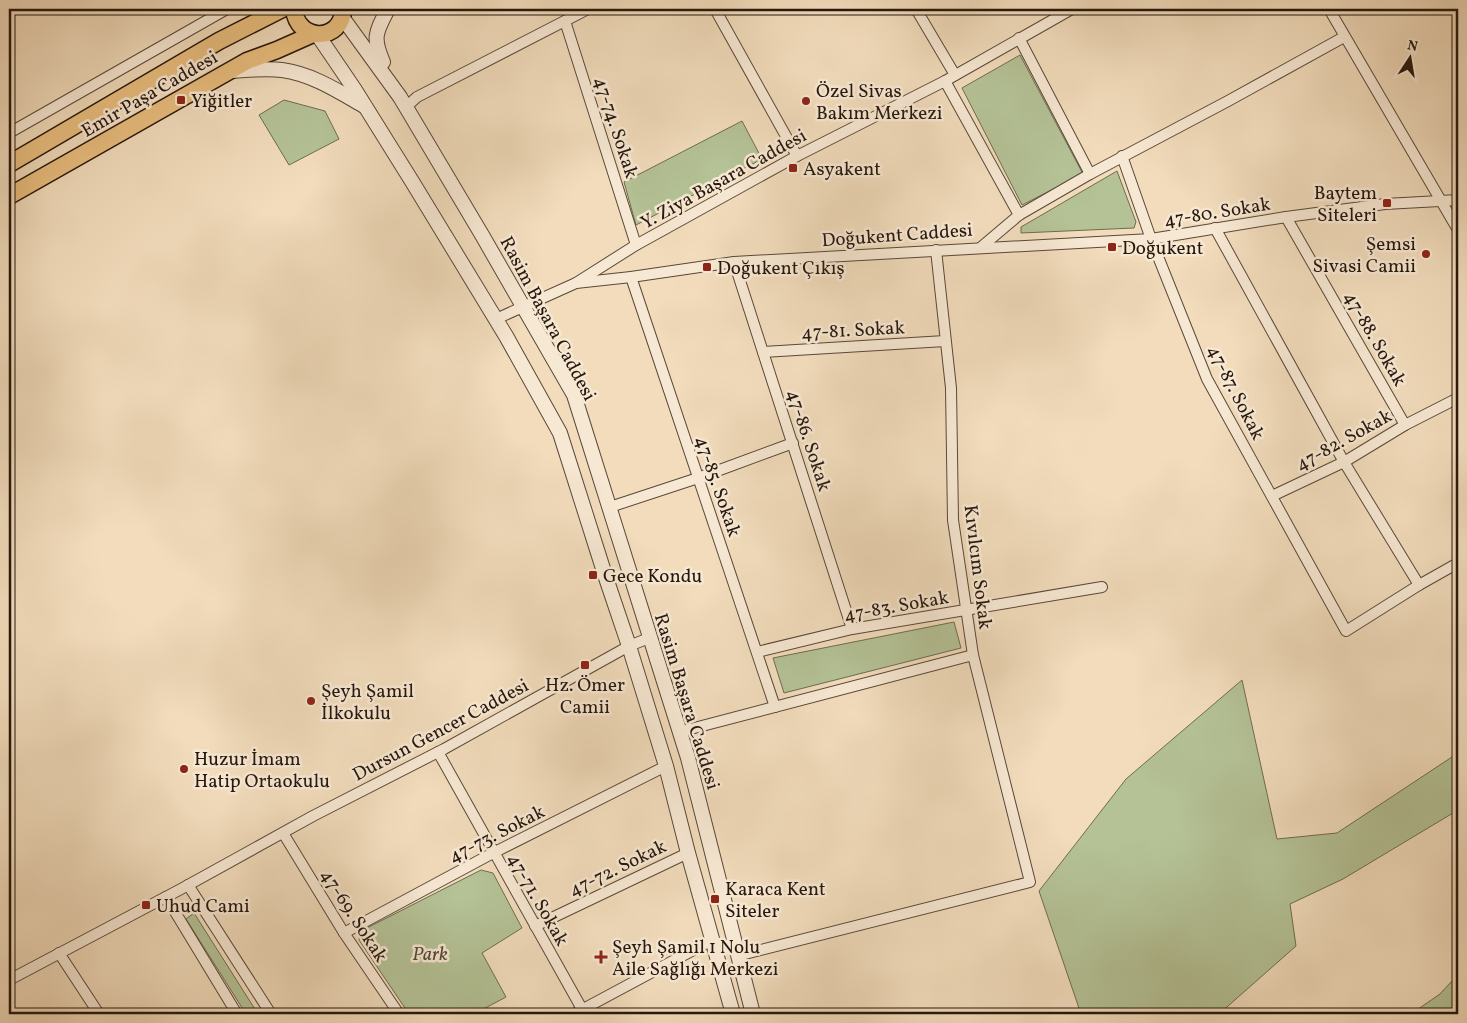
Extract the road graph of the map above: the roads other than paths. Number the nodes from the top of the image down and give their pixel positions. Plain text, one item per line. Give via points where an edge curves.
1 (227, 9) edge
2 (282, 9) edge
3 (294, 9) edge
4 (388, 9) edge
5 (588, 9) edge
6 (716, 9) edge
7 (916, 9) edge
8 (1072, 9) edge
9 (1329, 9) edge
10 (344, 11) edge
11 (565, 20) junction
12 (315, 34) junction
13 (1344, 37) junction
14 (1019, 38) junction
15 (228, 72) junction
16 (955, 76) junction
17 (945, 81) junction
18 (403, 102) junction
19 (365, 106) junction
20 (9, 133) edge
21 (797, 156) junction
22 (1122, 156) junction
23 (9, 164) edge
24 (1090, 174) junction
25 (9, 196) edge
26 (1458, 200) edge
27 (1443, 201) junction
28 (1019, 215) junction
29 (1286, 217) junction
30 (1215, 228) junction
31 (1458, 230) edge
32 (1151, 239) junction
33 (636, 245) junction
34 (980, 248) junction
35 (936, 250) junction
36 (734, 262) junction
37 (631, 277) junction
38 (576, 282) junction
39 (523, 307) junction
40 (496, 319) junction
41 (944, 341) junction
42 (763, 352) junction
43 (1458, 398) edge
44 (1405, 425) junction
45 (793, 443) junction
46 (1344, 462) junction
47 (698, 478) junction
48 (1272, 496) junction
49 (610, 507) junction
50 (1458, 563) edge
51 (1419, 585) junction
52 (1102, 587) dead end
53 (967, 610) junction
54 (852, 629) junction
55 (649, 638) junction
56 (630, 646) junction
57 (757, 652) junction
58 (973, 654) junction
59 (775, 707) junction
60 (679, 732) junction
61 (438, 752) junction
62 (666, 766) junction
63 (283, 833) junction
64 (493, 853) junction
65 (688, 853) junction
66 (188, 885) junction
67 (166, 897) junction
68 (534, 926) junction
69 (344, 933) junction
70 (712, 940) junction
71 (59, 953) junction
72 (737, 956) junction
73 (9, 980) edge
74 (578, 1012) edge
75 (99, 1014) edge
76 (237, 1014) edge
77 (271, 1014) edge
78 (399, 1014) edge
79 (733, 1014) edge
80 (753, 1014) edge

1 - 20 street
2 - 23 main road, Emir Paşa Caddesi via 219,41
3 - 12 main road via 299,25
4 - 18 street via 376,30 377,47
5 - 11 street
6 - 21 street
7 - 16 street
8 - 14 street, Y. Ziya Başara Caddesi
9 - 13 street
10 - 12 main road, Emir Paşa Caddesi via 336,28
10 - 18 street, Rasim Başara Caddesi
11 - 18 street
11 - 33 street, 47-74. Sokak
12 - 15 main road, Emir Paşa Caddesi
12 - 19 street
13 - 22 street, Doğukent Caddesi
13 - 27 street
14 - 16 street, Y. Ziya Başara Caddesi
14 - 24 street
15 - 19 street via 282,70 309,76
15 - 25 main road, Emir Paşa Caddesi
16 - 17 street, Y. Ziya Başara Caddesi
17 - 21 street, Y. Ziya Başara Caddesi
17 - 28 street
18 - 39 street, Rasim Başara Caddesi
19 - 40 street
21 - 33 street, Y. Ziya Başara Caddesi
22 - 24 street, Doğukent Caddesi
22 - 32 street, 47-87. Sokak
24 - 28 street, Doğukent Caddesi
26 - 27 street, 47-80. Sokak
27 - 29 street, 47-80. Sokak via 1385,204
27 - 31 street
28 - 34 street, Doğukent Caddesi
29 - 30 street, 47-80. Sokak
29 - 44 street, 47-88. Sokak
30 - 32 street, 47-80. Sokak
30 - 46 street
32 - 34 street, 47-80. Sokak
32 - 48 street, 47-87. Sokak via 1207,379
33 - 38 street, Y. Ziya Başara Caddesi
34 - 35 street, Doğukent Caddesi
35 - 36 street, Doğukent Caddesi
35 - 41 street, Kıvılcım Sokak
36 - 37 street, Doğukent Caddesi
36 - 42 street, 47-86. Sokak
37 - 38 street, Doğukent Caddesi
37 - 47 street, 47-85. Sokak
38 - 39 street, Y. Ziya Başara Caddesi
39 - 40 street, Y. Ziya Başara Caddesi
39 - 49 street, Rasim Başara Caddesi via 574,395
40 - 56 street via 560,433
41 - 42 street, 47-81. Sokak
41 - 53 street, Kıvılcım Sokak via 951,388 953,520
42 - 45 street, 47-86. Sokak
43 - 44 street, 47-82. Sokak
44 - 46 street, 47-82. Sokak
45 - 47 street
45 - 54 street, 47-86. Sokak
46 - 48 street, 47-82. Sokak
46 - 51 street
47 - 49 street
47 - 57 street, 47-85. Sokak
48 - 51 street, 47-87. Sokak via 1346,631
49 - 55 street, Rasim Başara Caddesi
50 - 51 street
52 - 53 street, 47-83. Sokak
53 - 54 street, 47-83. Sokak
53 - 58 street, Kıvılcım Sokak
54 - 57 street, 47-83. Sokak
55 - 56 street, Dursun Gencer Caddesi
55 - 60 street, Rasim Başara Caddesi
56 - 61 street, Dursun Gencer Caddesi
56 - 62 street
57 - 59 street, 47-85. Sokak
58 - 59 street
58 - 72 street, Kıvılcım Sokak via 1030,882
59 - 60 street
60 - 72 street, Rasim Başara Caddesi
61 - 63 street, Dursun Gencer Caddesi
61 - 64 street, 47-71. Sokak
62 - 64 street, 47-73. Sokak
62 - 65 street
63 - 66 street, Dursun Gencer Caddesi
63 - 69 street, 47-69. Sokak
64 - 68 street, 47-71. Sokak
64 - 69 street, 47-73. Sokak
65 - 68 street, 47-72. Sokak
65 - 70 street
66 - 67 street, Dursun Gencer Caddesi
66 - 77 street
67 - 71 street, Dursun Gencer Caddesi
67 - 76 street
68 - 74 street, 47-71. Sokak
69 - 78 street, 47-69. Sokak
70 - 74 street
70 - 79 street
71 - 73 street, Dursun Gencer Caddesi
71 - 75 street
72 - 80 street, Rasim Başara Caddesi

